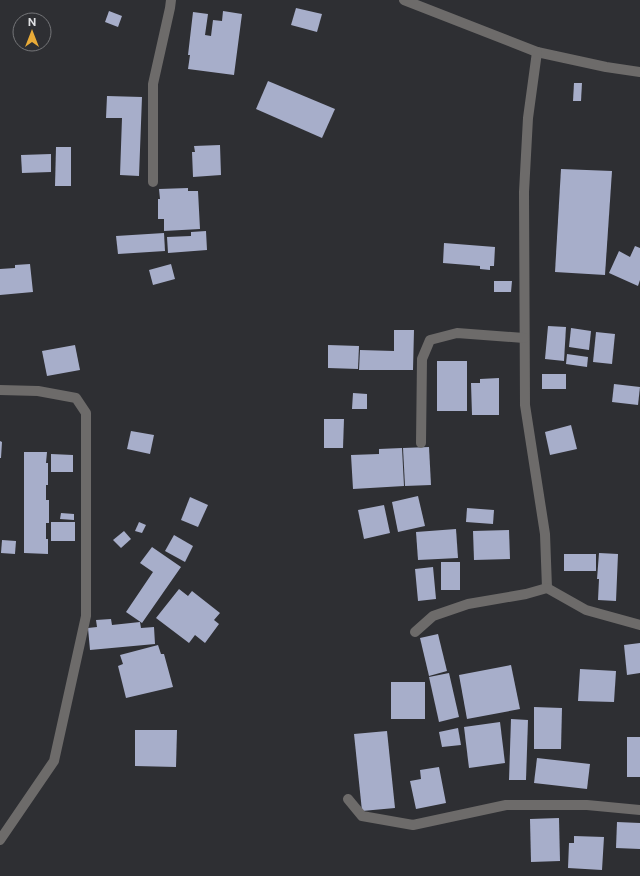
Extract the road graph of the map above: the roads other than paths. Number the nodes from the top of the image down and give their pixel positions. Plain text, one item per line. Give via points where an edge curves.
1 (171, 0) edge
2 (409, 1) edge
3 (537, 52) junction
4 (640, 72) edge
5 (153, 182) dead end
6 (524, 338) junction
7 (0, 390) edge
8 (421, 443) dead end
9 (547, 588) junction
10 (640, 625) edge
11 (416, 632) dead end
12 (348, 799) dead end
13 (640, 810) edge
14 (0, 840) edge

1 - 5 street via 153,84
2 - 3 street
3 - 4 street
3 - 6 street via 528,118 524,192
6 - 8 street via 457,333 430,340 422,358
6 - 9 street via 525,405 546,534
7 - 14 street via 38,391 76,398 86,413 86,616 54,761
9 - 10 street via 586,610
9 - 11 street via 468,604 433,616
12 - 13 street via 362,816 413,825 506,805 588,805

